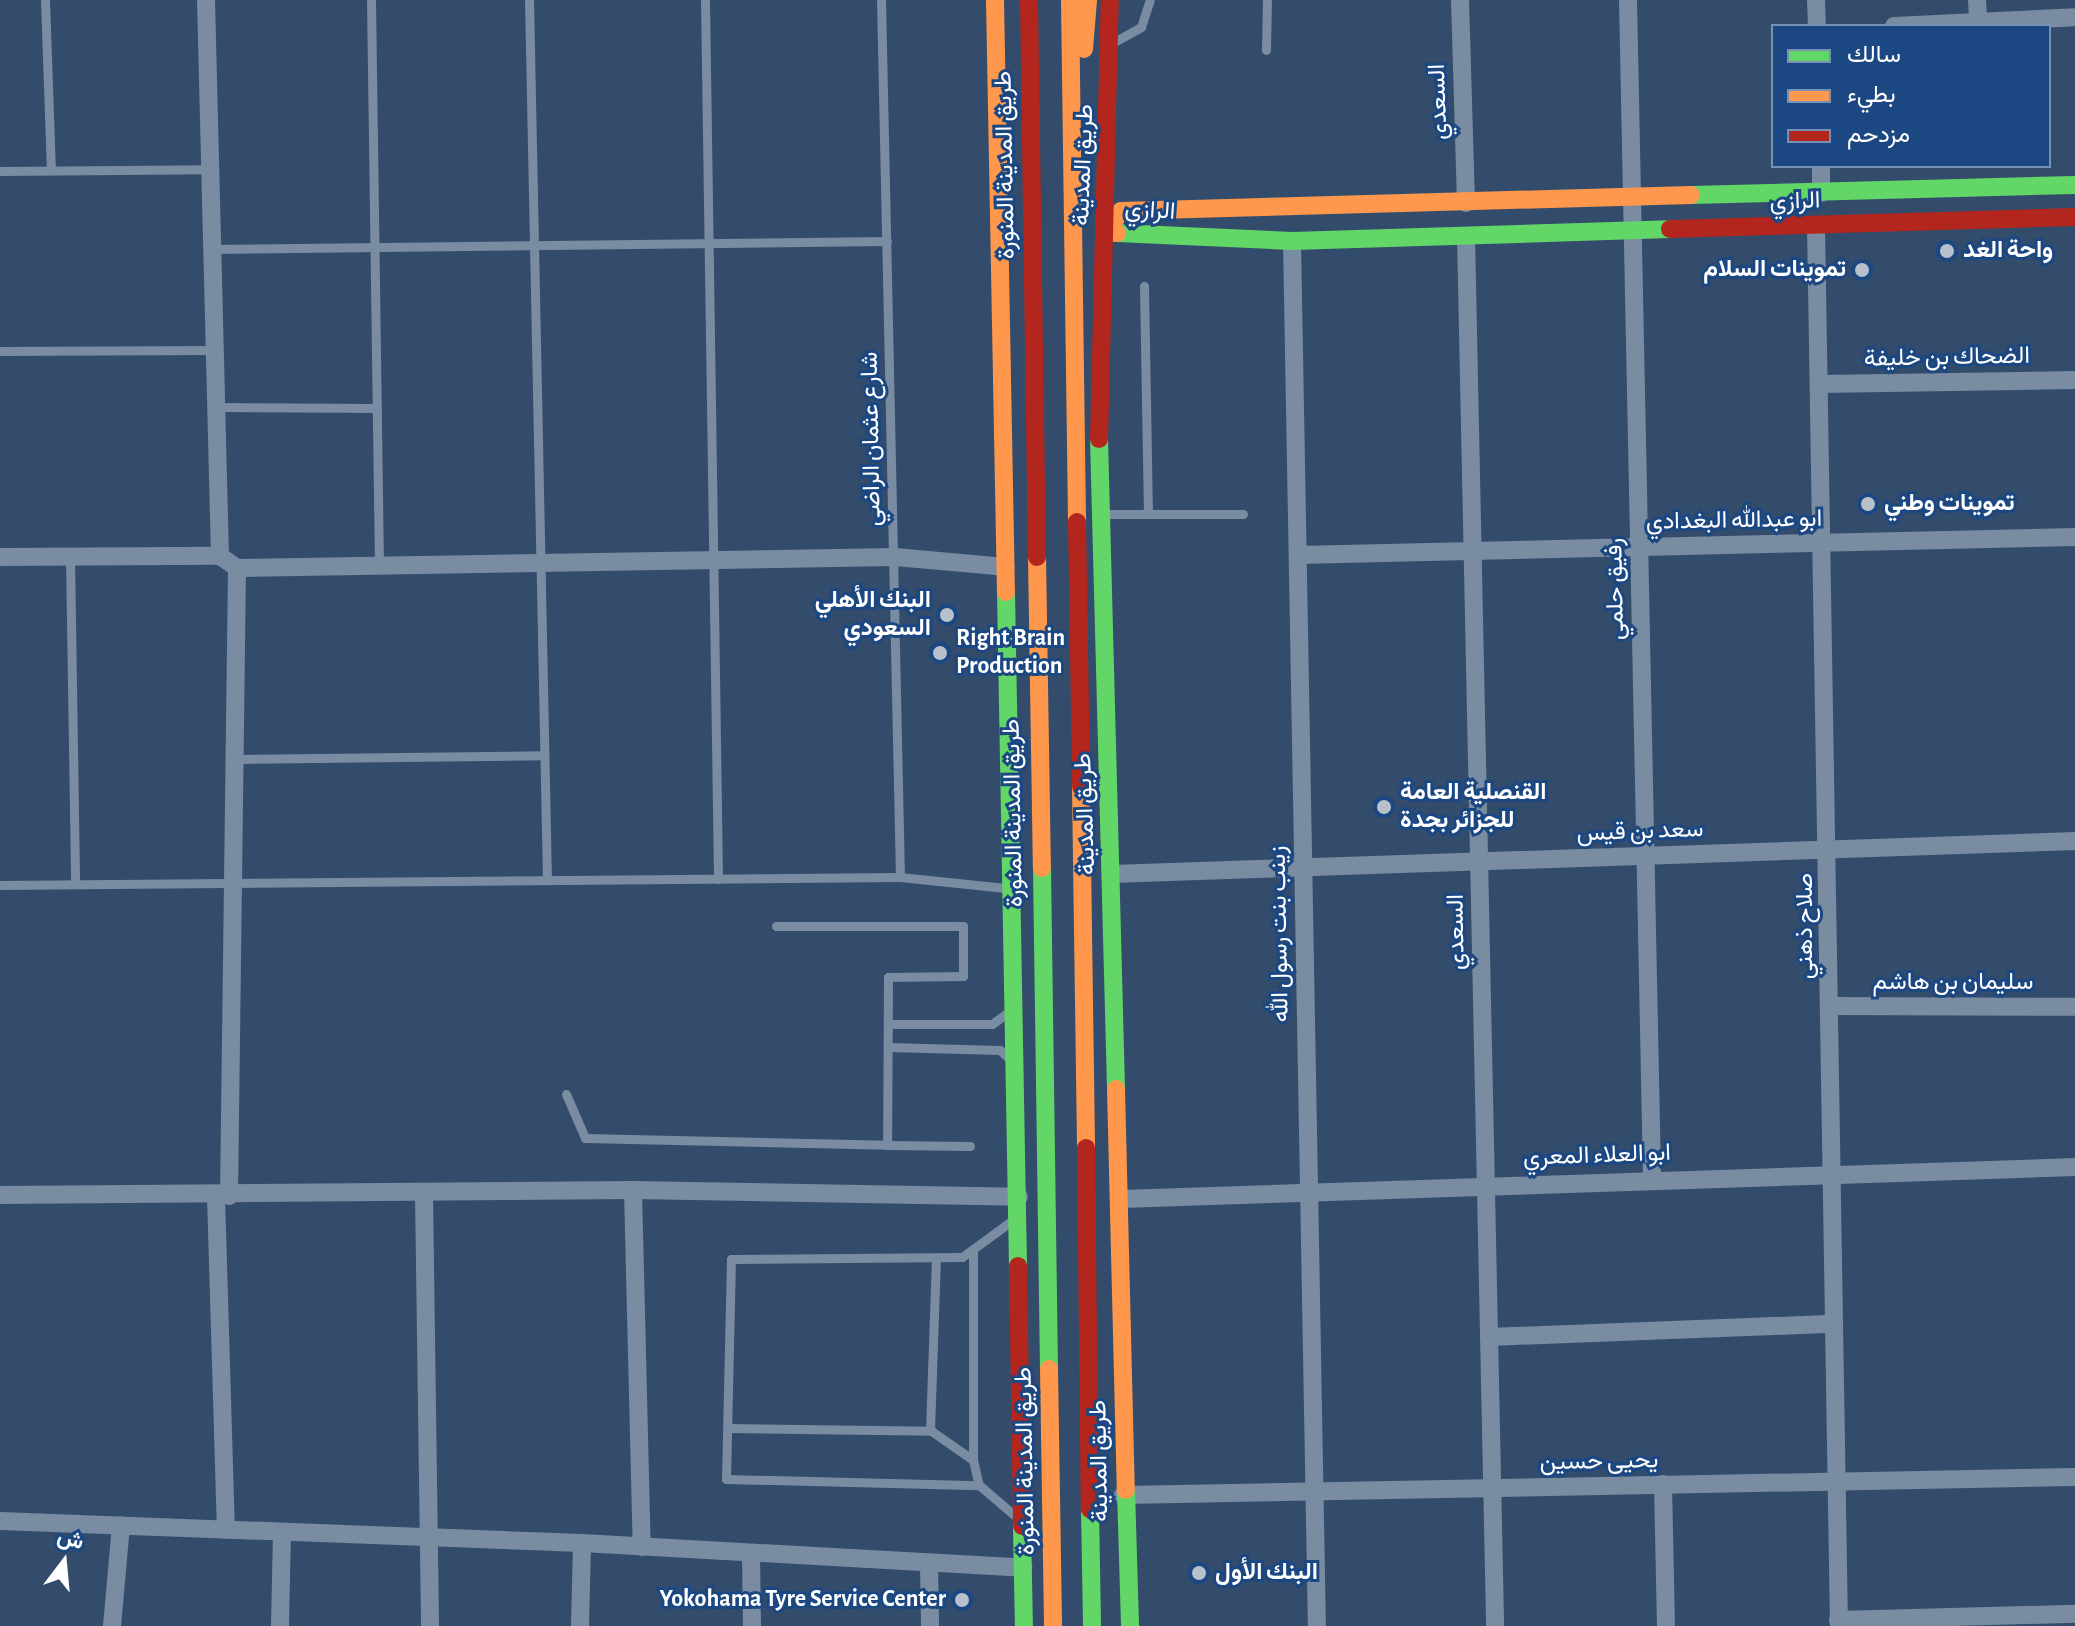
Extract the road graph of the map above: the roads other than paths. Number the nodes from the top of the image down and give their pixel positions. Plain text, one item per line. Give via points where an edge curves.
1 (45, 0) edge
2 (206, 0) edge
3 (371, 0) edge
4 (529, 0) edge
5 (705, 0) edge
6 (881, 0) edge
7 (995, 0) edge
8 (1017, 0) edge
9 (1029, 0) edge
10 (1070, 0) edge
11 (1088, 0) edge
12 (1110, 0) edge
13 (1150, 0) edge
14 (1267, 0) edge
15 (1460, 0) edge
16 (1628, 0) edge
17 (1816, 0) edge
18 (1977, 0) edge
19 (2075, 17) edge
20 (1978, 22) junction
21 (1817, 24) edge
22 (1936, 24) edge
23 (1112, 44) junction
24 (1266, 50) dead end
25 (1031, 166) junction
26 (1821, 168) edge
27 (210, 169) junction
28 (51, 170) junction
29 (0, 171) edge
30 (1072, 178) junction
31 (2075, 185) edge
32 (1821, 193) junction
33 (1632, 198) junction
34 (1466, 203) junction
35 (1381, 205) junction
36 (2075, 217) edge
37 (1816, 225) junction
38 (1632, 231) junction
39 (1106, 232) junction
40 (1466, 236) junction
41 (1383, 239) junction
42 (887, 241) junction
43 (1292, 241) junction
44 (712, 245) junction
45 (534, 246) junction
46 (375, 248) junction
47 (212, 249) junction
48 (1144, 286) dead end
49 (214, 350) junction
50 (0, 351) edge
51 (2075, 380) edge
52 (1820, 384) junction
53 (216, 407) junction
54 (377, 408) junction
55 (1101, 514) junction
56 (1148, 514) junction
57 (1243, 514) dead end
58 (2075, 537) edge
59 (1823, 543) junction
60 (1639, 547) junction
61 (1473, 551) junction
62 (1298, 555) junction
63 (220, 556) junction
64 (0, 557) edge
65 (70, 557) junction
66 (895, 557) junction
67 (714, 560) junction
68 (540, 563) junction
69 (379, 565) junction
70 (1006, 567) junction
71 (237, 568) junction
72 (1035, 621) junction
73 (544, 755) junction
74 (234, 759) junction
75 (2075, 841) edge
76 (1830, 850) junction
77 (1645, 856) junction
78 (1479, 862) junction
79 (1303, 867) junction
80 (1112, 874) junction
81 (900, 877) junction
82 (718, 879) junction
83 (547, 880) junction
84 (233, 883) junction
85 (75, 884) junction
86 (0, 885) edge
87 (1012, 888) junction
88 (776, 926) dead end
89 (1084, 961) junction
90 (1830, 1006) junction
91 (2075, 1007) edge
92 (1014, 1009) junction
93 (888, 1024) junction
94 (888, 1047) junction
95 (1015, 1060) junction
96 (566, 1094) dead end
97 (887, 1145) junction
98 (970, 1146) dead end
99 (2075, 1167) edge
100 (1831, 1173) junction
101 (1652, 1178) junction
102 (1486, 1184) junction
103 (633, 1190) junction
104 (1309, 1191) junction
105 (424, 1193) junction
106 (0, 1195) edge
107 (222, 1196) junction
108 (1121, 1199) junction
109 (1019, 1206) junction
110 (1120, 1243) junction
111 (973, 1249) junction
112 (936, 1258) junction
113 (1832, 1324) junction
114 (1489, 1337) junction
115 (728, 1428) junction
116 (932, 1431) junction
117 (973, 1460) junction
118 (2075, 1477) edge
119 (1832, 1481) junction
120 (1663, 1484) junction
121 (979, 1485) junction
122 (1492, 1488) junction
123 (1314, 1492) junction
124 (1123, 1495) junction
125 (0, 1521) edge
126 (1022, 1521) junction
127 (121, 1525) junction
128 (226, 1530) junction
129 (282, 1532) junction
130 (428, 1538) junction
131 (582, 1543) junction
132 (642, 1547) junction
133 (751, 1555) junction
134 (929, 1566) junction
135 (1023, 1568) junction
136 (2075, 1614) edge
137 (1839, 1623) edge
138 (112, 1626) edge
139 (280, 1626) edge
140 (430, 1626) edge
141 (580, 1626) edge
142 (752, 1626) edge
143 (930, 1626) edge
144 (1024, 1626) edge
145 (1053, 1626) edge
146 (1092, 1626) edge
147 (1130, 1626) edge
148 (1317, 1626) edge
149 (1495, 1626) edge
150 (1666, 1626) edge

1 - 28 lane
2 - 27 street
3 - 46 lane
4 - 45 lane
5 - 44 lane
6 - 42 lane, شارع عثمان الراضي
7 - 70 main road
8 - 25 main road
9 - 25 main road, طريق المدينة المنورة
10 - 30 main road
11 - 30 main road
12 - 23 main road, طريق المدينة
13 - 23 lane via 1141,27
14 - 24 lane
15 - 34 street, السعدي
16 - 33 street, رفيق حلمي
17 - 21 street
18 - 20 street
19 - 20 street
20 - 22 street
23 - 39 main road, طريق المدينة
25 - 72 main road, طريق المدينة المنورة
26 - 32 street
27 - 28 lane
27 - 47 street
28 - 29 lane
30 - 89 main road
31 - 32 main road, الرازي
32 - 33 main road, الرازي
33 - 34 main road, الرازي
33 - 38 street, رفيق حلمي
34 - 35 main road, الرازي
35 - 39 main road, الرازي via 1121,211
35 - 41 main road
36 - 37 main road, الرازي
37 - 38 main road, الرازي
37 - 52 street, صلاح ذهني
38 - 40 main road, الرازي
38 - 60 street, رفيق حلمي
39 - 43 main road, الرازي
39 - 55 main road, طريق المدينة via 1098,384
40 - 41 main road, الرازي
40 - 61 street, السعدي
41 - 43 main road, الرازي
42 - 44 lane
42 - 66 lane, شارع عثمان الراضي
43 - 62 street, زينب بنت رسول الله
44 - 45 lane
44 - 67 lane
45 - 46 lane
45 - 68 lane
46 - 47 lane
46 - 54 lane
47 - 49 street
48 - 56 lane
49 - 50 lane
49 - 53 street
51 - 52 street, الضحاك بن خليفة
52 - 59 street, صلاح ذهني
53 - 54 lane
53 - 63 street
54 - 69 lane
55 - 56 lane
55 - 80 main road, طريق المدينة
56 - 57 lane
58 - 59 street, ابو عبدالله البغدادي
59 - 60 street, ابو عبدالله البغدادي
59 - 76 street, صلاح ذهني
60 - 61 street, ابو عبدالله البغدادي
60 - 77 street, رفيق حلمي
61 - 62 street, ابو عبدالله البغدادي
61 - 78 street, السعدي
62 - 79 street, زينب بنت رسول الله
63 - 65 street
63 - 71 street
64 - 65 street
65 - 85 lane
66 - 67 street
66 - 70 street
66 - 81 lane, شارع عثمان الراضي
67 - 68 street
67 - 82 lane
68 - 69 street
68 - 73 lane
69 - 71 street
70 - 87 main road
71 - 74 street
72 - 95 main road
72 - 145 main road, طريق المدينة المنورة
73 - 74 lane
73 - 83 lane
74 - 84 street
75 - 76 street, سعد بن قيس
76 - 77 street, سعد بن قيس
76 - 90 street, صلاح ذهني
77 - 78 street, سعد بن قيس
77 - 101 street, رفيق حلمي
78 - 79 street, سعد بن قيس
78 - 102 street, السعدي
79 - 80 street, سعد بن قيس
79 - 104 street, زينب بنت رسول الله
80 - 108 main road, طريق المدينة
81 - 82 lane
81 - 87 lane
82 - 83 lane
83 - 84 lane
84 - 85 lane
84 - 107 street
85 - 86 lane
87 - 92 main road
88 - 93 lane via 963,926 963,976 888,977
89 - 110 main road
89 - 146 main road
90 - 91 street, سليمان بن هاشم
90 - 100 street, صلاح ذهني
92 - 93 lane via 992,1024
92 - 95 main road
93 - 94 lane
94 - 95 lane via 1000,1050
94 - 97 lane
95 - 109 main road
96 - 97 lane via 585,1138
97 - 98 lane
99 - 100 street, ابو العلاء المعري
100 - 101 street, ابو العلاء المعري
100 - 113 street, صلاح ذهني
101 - 102 street, ابو العلاء المعري
102 - 104 street, ابو العلاء المعري
102 - 114 street, السعدي
103 - 105 street
103 - 109 street
103 - 132 street
104 - 108 street, ابو العلاء المعري
104 - 123 street, زينب بنت رسول الله
105 - 107 street
105 - 130 street
106 - 107 street
107 - 128 street
108 - 110 main road, طريق المدينة
109 - 111 lane
109 - 126 main road
110 - 124 main road, طريق المدينة
111 - 112 lane via 962,1257
111 - 117 lane
112 - 115 lane via 731,1259
112 - 116 lane
113 - 114 street
113 - 119 street, صلاح ذهني
114 - 122 street, السعدي
115 - 116 lane
115 - 121 lane via 726,1479
116 - 117 lane
117 - 121 lane
118 - 119 street, يحيى حسين
119 - 120 street, يحيى حسين
119 - 137 street, صلاح ذهني
120 - 122 street, يحيى حسين
120 - 150 street
121 - 126 lane
122 - 123 street, يحيى حسين
122 - 149 street, السعدي
123 - 124 street, يحيى حسين
123 - 148 street, زينب بنت رسول الله
124 - 147 main road, طريق المدينة
125 - 127 street
126 - 135 main road
127 - 128 street
127 - 138 street
128 - 129 street
129 - 130 street
129 - 139 street
130 - 131 street
130 - 140 street
131 - 132 street
131 - 141 street
132 - 133 street
133 - 134 street
133 - 142 street
134 - 135 street
134 - 143 street
135 - 144 main road
136 - 137 street

